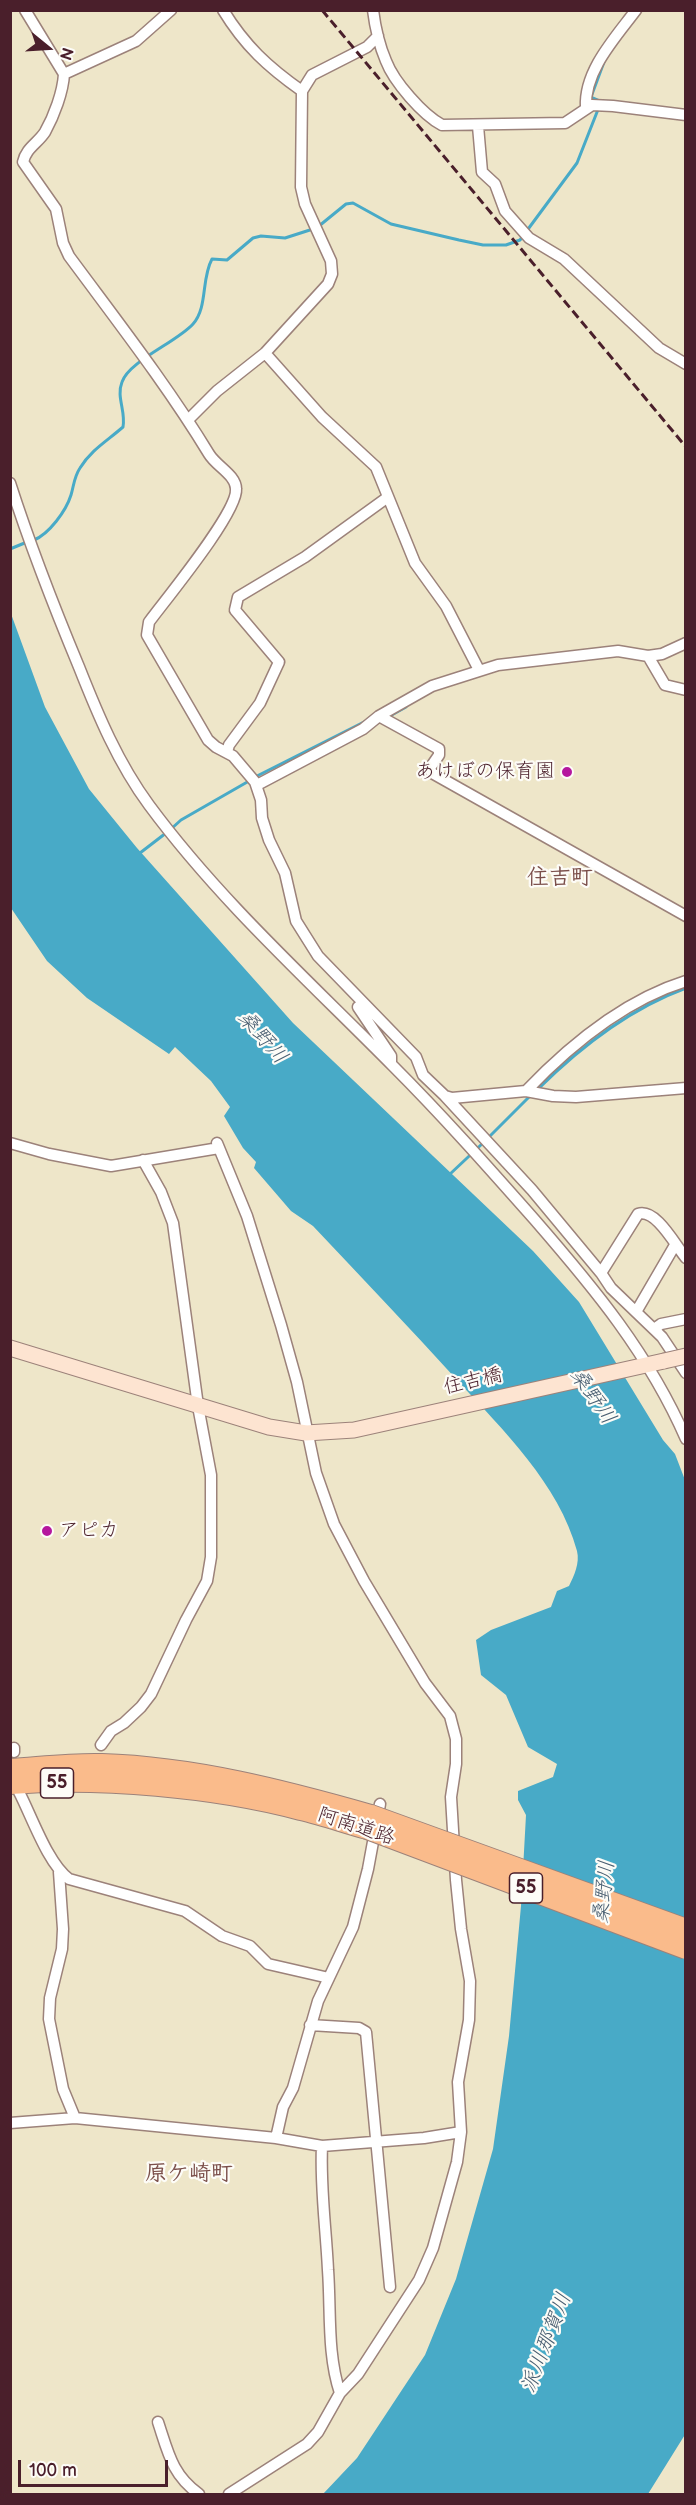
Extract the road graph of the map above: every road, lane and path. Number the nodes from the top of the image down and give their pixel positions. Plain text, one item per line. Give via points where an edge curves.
1 (25, 10) edge
2 (171, 10) edge
3 (223, 10) edge
4 (373, 10) edge
5 (636, 10) edge
6 (378, 36) junction
7 (64, 74) junction
8 (302, 91) junction
9 (586, 108) junction
10 (686, 115) edge
11 (478, 126) junction
12 (266, 352) junction
13 (686, 364) edge
14 (188, 420) junction
15 (10, 483) edge
16 (388, 497) junction
17 (686, 643) edge
18 (648, 656) junction
19 (479, 670) junction
20 (686, 690) edge
21 (379, 716) junction
22 (227, 752) junction
23 (254, 781) junction
24 (686, 916) edge
25 (686, 981) edge
26 (348, 988) junction
27 (392, 1064) junction
28 (686, 1088) edge
29 (531, 1092) junction
30 (445, 1096) junction
31 (10, 1143) edge
32 (142, 1160) junction
33 (675, 1245) junction
34 (686, 1258) edge
35 (601, 1273) junction
36 (636, 1312) junction
37 (686, 1319) edge
38 (654, 1329) junction
39 (10, 1348) edge
40 (686, 1356) edge
41 (644, 1365) junction
42 (686, 1373) edge
43 (198, 1406) junction
44 (310, 1433) junction
45 (686, 1438) edge
46 (101, 1745) dead end
47 (13, 1756) edge
48 (15, 1792) edge
49 (372, 1816) junction
50 (59, 1872) junction
51 (686, 1929) edge
52 (686, 1949) edge
53 (329, 1978) junction
54 (310, 2025) junction
55 (75, 2118) junction
56 (10, 2123) edge
57 (461, 2132) junction
58 (276, 2138) junction
59 (375, 2142) junction
60 (322, 2145) junction
61 (390, 2288) dead end
62 (340, 2393) junction
63 (158, 2422) dead end
64 (199, 2494) edge
65 (229, 2494) edge

1 - 7 street
2 - 7 street via 136,41
3 - 8 street via 248,47
4 - 6 street
5 - 9 street via 601,59 585,95
6 - 8 street via 367,46 312,75
6 - 11 street via 396,78 430,119 442,125
7 - 14 street via 64,84 44,133 25,154 23,162 56,209 69,256
8 - 12 street via 301,187 331,261 332,274 328,284
9 - 10 street via 613,106
9 - 11 street via 565,123
11 - 13 street via 482,172 495,184 505,211 529,238 564,259 659,348
12 - 14 street
12 - 16 street via 322,417 376,467
14 - 22 street via 212,460 235,481 235,501 149,622 147,635 208,740
15 - 27 street via 27,536 100,718 146,801 236,909
16 - 19 street via 415,563 446,606
16 - 22 street via 305,557 238,597 236,610 279,662 260,703
17 - 18 street
18 - 19 street via 618,651
18 - 20 street via 665,685
19 - 21 street via 432,686
21 - 23 street via 363,729
21 - 24 street via 439,749 430,768 432,773
22 - 23 street
23 - 26 street via 269,840 285,873 296,921 318,957
25 - 29 street via 652,996 594,1031 564,1054
26 - 27 street via 352,1000 391,1056
26 - 30 street via 416,1057 423,1075
27 - 41 street via 568,1258 612,1314
28 - 29 street via 576,1097
29 - 30 street
30 - 35 street
31 - 32 street via 111,1166
32 - 43 street via 173,1223
32 - 44 street via 218,1146 247,1216
33 - 34 street
33 - 35 street via 650,1214 638,1214
33 - 36 street
35 - 36 street
36 - 38 street
37 - 38 street
38 - 42 street
39 - 43 street, 住吉橋
40 - 41 street, 住吉橋, bridge
41 - 44 street, 住吉橋 via 354,1430
41 - 45 street
43 - 44 street, 住吉橋 via 269,1427
43 - 46 street via 211,1474 211,1557 207,1581 151,1694
44 - 57 street via 316,1473 334,1524 424,1683 450,1716 456,1739 451,1797 461,1929 470,1981 469,2020 458,2082
47 - 49 highway, 阿南道路 / 55 via 210,1776 255,1784
48 - 49 highway, 阿南道路 / 55 via 103,1783
48 - 50 street
49 - 51 highway, 阿南道路 / 55, bridge
49 - 52 highway, 阿南道路 / 55, bridge
49 - 53 street via 368,1869 353,1927
50 - 53 street via 69,1879 185,1911 222,1936 250,1946 268,1964
50 - 55 street via 62,1949 49,2019 63,2089
53 - 54 street
54 - 58 street
54 - 59 street via 366,2032
55 - 56 street
55 - 58 street
57 - 59 street
57 - 62 street via 444,2212 419,2280 358,2374
58 - 60 street
59 - 60 street
59 - 61 street
60 - 62 street via 331,2357
62 - 65 street via 307,2444
63 - 64 street via 175,2471

